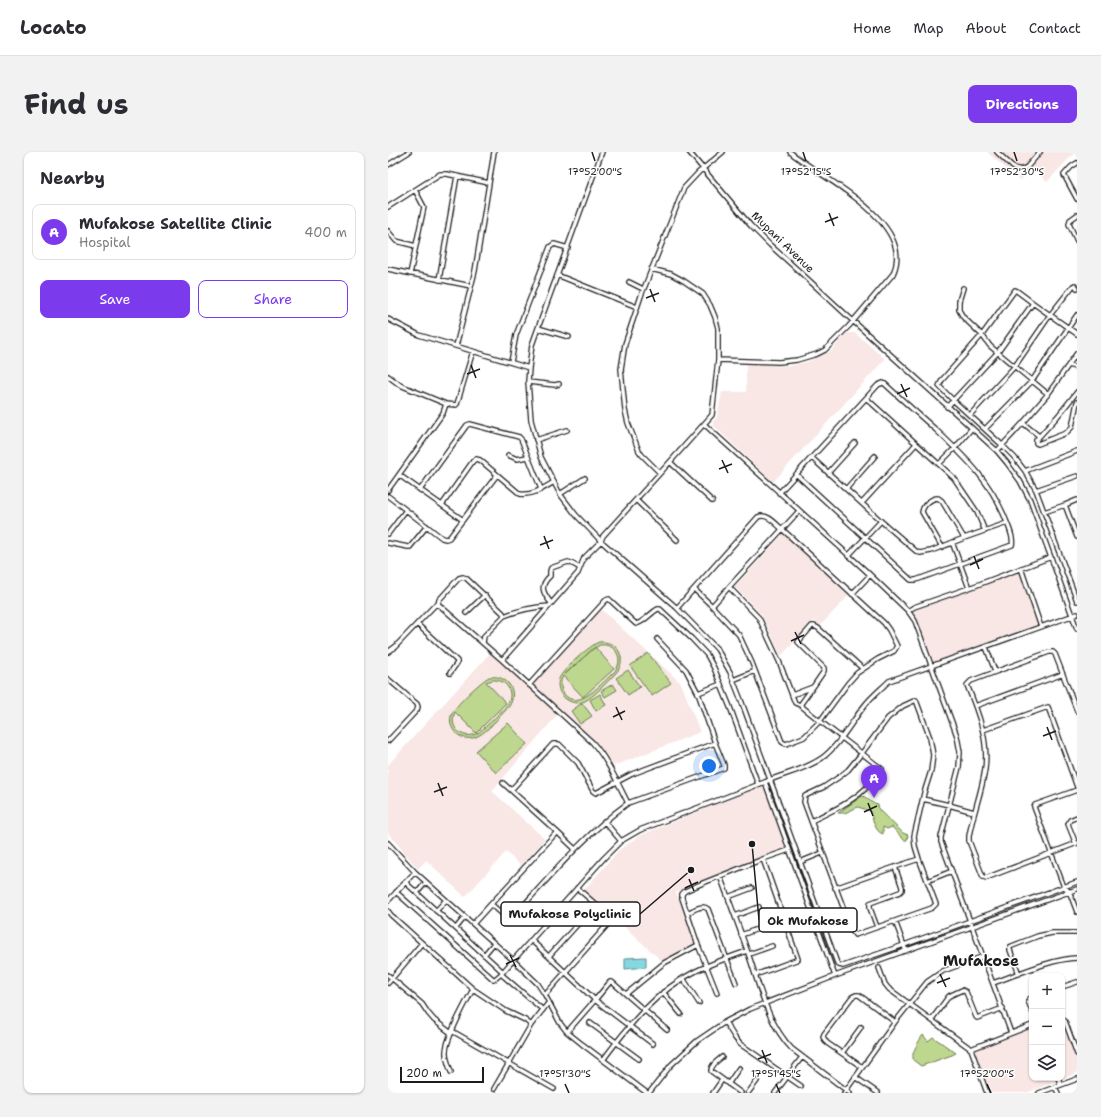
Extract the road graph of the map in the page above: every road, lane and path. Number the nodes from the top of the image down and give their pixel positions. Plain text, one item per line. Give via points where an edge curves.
1 (409, 152) edge
2 (494, 152) edge
3 (602, 152) edge
4 (689, 152) edge
5 (723, 152) edge
6 (790, 152) edge
7 (997, 152) edge
8 (1040, 152) edge
9 (1077, 163) edge
10 (388, 165) edge
11 (703, 169) junction
12 (457, 176) junction
13 (489, 183) junction
14 (415, 190) junction
15 (1077, 199) edge
16 (388, 208) edge
17 (1077, 215) edge
18 (388, 231) edge
19 (1077, 242) edge
20 (416, 246) junction
21 (568, 248) junction
22 (388, 269) edge
23 (651, 269) junction
24 (410, 274) junction
25 (558, 275) junction
26 (439, 280) junction
27 (629, 282) dead end
28 (471, 286) junction
29 (963, 288) dead end
30 (1077, 288) edge
31 (643, 289) junction
32 (1033, 304) junction
33 (637, 307) junction
34 (1050, 315) junction
35 (1077, 315) edge
36 (388, 319) edge
37 (853, 321) junction
38 (538, 328) junction
39 (1069, 328) junction
40 (1077, 334) edge
41 (982, 335) junction
42 (569, 336) dead end
43 (456, 346) junction
44 (472, 351) junction
45 (998, 352) junction
46 (1077, 354) edge
47 (718, 360) junction
48 (511, 362) junction
49 (1069, 365) junction
50 (1015, 366) junction
51 (529, 368) junction
52 (1077, 368) edge
53 (388, 376) edge
54 (528, 382) junction
55 (1032, 382) junction
56 (559, 384) dead end
57 (1077, 392) edge
58 (1048, 394) junction
59 (866, 398) junction
60 (953, 400) junction
61 (1077, 402) edge
62 (446, 404) junction
63 (947, 406) junction
64 (970, 415) junction
65 (1023, 423) junction
66 (704, 424) junction
67 (972, 428) junction
68 (985, 429) junction
69 (567, 430) dead end
70 (1039, 436) junction
71 (536, 440) junction
72 (855, 443) dead end
73 (916, 444) junction
74 (1002, 445) junction
75 (955, 448) junction
76 (996, 451) junction
77 (1077, 451) edge
78 (508, 455) dead end
79 (875, 456) dead end
80 (528, 457) junction
81 (812, 458) junction
82 (670, 462) junction
83 (939, 464) junction
84 (1024, 471) junction
85 (829, 472) junction
86 (660, 473) junction
87 (400, 475) junction
88 (497, 475) junction
89 (797, 475) junction
90 (1077, 476) edge
91 (585, 478) dead end
92 (554, 482) junction
93 (846, 488) junction
94 (541, 489) junction
95 (388, 490) edge
96 (420, 490) junction
97 (1036, 490) junction
98 (779, 493) junction
99 (560, 494) junction
100 (388, 496) edge
101 (636, 500) junction
102 (1077, 500) edge
103 (712, 501) dead end
104 (862, 504) junction
105 (442, 505) junction
106 (1065, 505) junction
107 (406, 510) junction
108 (799, 511) junction
109 (1044, 512) junction
110 (463, 520) junction
111 (882, 521) junction
112 (1007, 523) junction
113 (427, 526) junction
114 (782, 529) junction
115 (985, 531) junction
116 (388, 534) edge
117 (865, 537) junction
118 (1077, 537) edge
119 (964, 538) junction
120 (677, 540) dead end
121 (601, 541) junction
122 (952, 542) junction
123 (388, 543) edge
124 (942, 547) junction
125 (848, 556) junction
126 (1051, 557) junction
127 (960, 564) junction
128 (580, 568) junction
129 (1021, 568) junction
130 (870, 574) junction
131 (729, 586) junction
132 (969, 588) junction
133 (694, 589) junction
134 (852, 594) junction
135 (484, 595) junction
136 (1077, 601) edge
137 (438, 604) junction
138 (550, 604) junction
139 (712, 606) junction
140 (677, 608) junction
141 (908, 611) junction
142 (466, 613) dead end
143 (1077, 614) edge
144 (504, 616) junction
145 (1072, 616) junction
146 (417, 624) junction
147 (1041, 627) junction
148 (1077, 629) edge
149 (657, 639) dead end
150 (483, 643) junction
151 (986, 646) junction
152 (388, 652) edge
153 (502, 660) junction
154 (932, 666) junction
155 (863, 669) junction
156 (755, 671) junction
157 (995, 671) junction
158 (450, 673) dead end
159 (1063, 674) junction
160 (388, 679) edge
161 (733, 680) junction
162 (721, 684) junction
163 (529, 685) junction
164 (813, 687) junction
165 (698, 693) junction
166 (792, 695) junction
167 (800, 705) junction
168 (976, 706) junction
169 (1077, 711) edge
170 (820, 721) junction
171 (983, 730) junction
172 (841, 737) junction
173 (388, 741) edge
174 (715, 743) junction
175 (862, 753) junction
176 (769, 780) junction
177 (616, 782) junction
178 (764, 782) junction
179 (503, 783) dead end
180 (758, 784) junction
181 (1077, 787) edge
182 (511, 790) junction
183 (1077, 790) edge
184 (923, 799) junction
185 (628, 803) junction
186 (949, 805) junction
187 (974, 812) junction
188 (1077, 817) edge
189 (604, 820) junction
190 (811, 821) junction
191 (557, 832) junction
192 (621, 841) junction
193 (388, 843) edge
194 (1076, 844) edge
195 (575, 849) junction
196 (789, 850) junction
197 (822, 853) junction
198 (1052, 853) junction
199 (763, 859) junction
200 (919, 859) junction
201 (800, 862) junction
202 (895, 867) junction
203 (952, 871) junction
204 (415, 872) junction
205 (720, 876) junction
206 (927, 881) junction
207 (405, 882) junction
208 (426, 882) junction
209 (1077, 882) edge
210 (1064, 887) junction
211 (577, 888) junction
212 (752, 888) dead end
213 (835, 888) junction
214 (1077, 889) edge
215 (396, 892) junction
216 (1069, 892) junction
217 (417, 893) junction
218 (728, 897) junction
219 (446, 900) junction
220 (388, 901) edge
221 (491, 904) junction
222 (595, 905) junction
223 (759, 907) dead end
224 (388, 911) edge
225 (436, 911) junction
226 (1077, 912) edge
227 (687, 913) junction
228 (735, 916) junction
229 (465, 917) junction
230 (895, 921) junction
231 (971, 921) junction
232 (473, 924) junction
233 (763, 927) dead end
234 (973, 927) junction
235 (456, 928) junction
236 (878, 928) junction
237 (1077, 933) edge
238 (741, 935) junction
239 (530, 940) junction
240 (422, 943) junction
241 (494, 943) junction
242 (698, 945) junction
243 (904, 945) junction
244 (772, 946) dead end
245 (906, 951) junction
246 (748, 953) junction
247 (484, 955) junction
248 (549, 956) junction
249 (984, 956) junction
250 (1077, 958) edge
251 (726, 959) junction
252 (513, 960) junction
253 (706, 967) junction
254 (879, 968) dead end
255 (565, 972) junction
256 (502, 973) junction
257 (388, 974) edge
258 (1019, 974) junction
259 (755, 975) junction
260 (835, 976) junction
261 (393, 978) junction
262 (683, 978) junction
263 (1077, 982) edge
264 (388, 983) edge
265 (993, 983) junction
266 (736, 984) dead end
267 (1065, 987) edge
268 (472, 989) junction
269 (663, 992) junction
270 (717, 992) dead end
271 (545, 994) junction
272 (626, 994) junction
273 (595, 1000) junction
274 (549, 1002) junction
275 (699, 1003) dead end
276 (765, 1003) junction
277 (909, 1004) junction
278 (1003, 1008) junction
279 (543, 1010) junction
280 (644, 1010) junction
281 (681, 1014) dead end
282 (932, 1020) junction
283 (1065, 1021) edge
284 (725, 1022) junction
285 (895, 1022) junction
286 (590, 1023) dead end
287 (531, 1025) junction
288 (629, 1026) junction
289 (1029, 1026) edge
290 (861, 1027) dead end
291 (667, 1030) dead end
292 (452, 1032) junction
293 (567, 1032) junction
294 (1011, 1033) junction
295 (616, 1042) junction
296 (653, 1044) dead end
297 (971, 1049) junction
298 (1077, 1052) edge
299 (842, 1053) junction
300 (722, 1057) dead end
301 (802, 1057) junction
302 (639, 1059) dead end
303 (603, 1060) junction
304 (509, 1064) junction
305 (862, 1067) junction
306 (739, 1068) dead end
307 (451, 1072) dead end
308 (786, 1077) junction
309 (855, 1077) junction
310 (1077, 1079) edge
311 (722, 1080) junction
312 (757, 1081) dead end
313 (1059, 1081) edge
314 (728, 1084) junction
315 (1061, 1085) junction
316 (801, 1086) dead end
317 (1056, 1087) junction
318 (494, 1089) dead end
319 (554, 1089) dead end
320 (845, 1091) edge
321 (648, 1093) edge
322 (713, 1093) edge
323 (740, 1093) edge
324 (748, 1093) edge
325 (775, 1093) edge
326 (850, 1093) edge
327 (878, 1093) edge
328 (987, 1093) edge
329 (1039, 1093) edge
330 (1058, 1093) edge

1 - 10 street
2 - 13 street
3 - 21 street
4 - 11 street, Mupani Avenue
5 - 11 street
6 - 37 street via 864,204 884,226 895,246 897,259 893,274
7 - 8 street via 1014,168 1020,170 1027,167
9 - 15 street via 1064,175
11 - 23 street via 684,188
11 - 37 street, Mupani Avenue via 751,226
12 - 13 street
12 - 14 street via 440,174
12 - 26 street
13 - 28 street
14 - 16 street
14 - 20 street via 424,206
17 - 19 street via 1070,220 1069,225
18 - 20 street via 396,241
20 - 24 street
21 - 25 street
21 - 48 street via 554,244 550,247 516,334
22 - 24 street
23 - 31 street
23 - 47 street via 684,280 702,294 717,322
24 - 26 street
25 - 33 street
25 - 38 street
26 - 28 street
27 - 31 street
28 - 43 street
29 - 41 street via 959,310
30 - 34 street via 1073,286
31 - 33 street
32 - 34 street
32 - 41 street via 1014,291
32 - 45 street
33 - 86 street via 625,344 621,369 625,410 639,451
34 - 39 street
34 - 50 street
35 - 39 street
36 - 43 street via 419,335
37 - 47 street via 825,350 797,360
37 - 63 street, Mupani Avenue
38 - 42 street
38 - 51 street via 532,345
39 - 40 street
39 - 55 street
41 - 45 street
41 - 60 street via 939,385
43 - 44 street
44 - 48 street
44 - 62 street via 458,404
45 - 50 street
45 - 60 street
46 - 49 street
47 - 66 street via 713,411
48 - 51 street
49 - 52 street
49 - 58 street
50 - 55 street
50 - 64 street
51 - 54 street
53 - 62 street via 400,385
54 - 56 street
54 - 71 street via 531,420
55 - 58 street
55 - 68 street
57 - 70 street
58 - 65 street
59 - 73 street
59 - 75 street via 878,384 884,383
59 - 81 street
60 - 63 street
60 - 64 street
61 - 70 street via 1070,430 1038,444 1036,440
62 - 87 street via 443,413
63 - 67 street, Mupani Avenue
64 - 68 street
65 - 70 street
65 - 74 street
66 - 82 street
66 - 98 street
67 - 75 street
67 - 76 street, Mupani Avenue
68 - 74 street
69 - 71 street
71 - 92 street via 541,457
72 - 85 street
73 - 83 street
73 - 104 street
74 - 76 street
74 - 84 street
75 - 83 street
75 - 112 street via 986,483
76 - 126 street, Mupani Avenue via 1014,472 1027,493
77 - 84 street
78 - 80 street via 517,459
79 - 93 street
80 - 94 street
80 - 96 street via 519,437 470,424
81 - 85 street
81 - 89 street
82 - 86 street
82 - 103 street
83 - 115 street via 962,489
84 - 97 street
85 - 93 street
86 - 101 street
87 - 95 street
87 - 96 street
88 - 94 street via 520,494 530,494
88 - 105 street via 476,459
88 - 110 street
89 - 98 street
89 - 117 street
90 - 97 street
91 - 99 street
92 - 94 street
92 - 99 street
93 - 104 street
96 - 105 street
97 - 109 street
98 - 108 street
99 - 121 street
100 - 107 street
101 - 120 street
101 - 121 street
102 - 106 street
104 - 111 street
105 - 110 street
106 - 109 street
106 - 118 street
107 - 113 street
107 - 116 street
108 - 114 street
108 - 125 street
109 - 136 street
110 - 113 street via 450,538 446,539
111 - 117 street
111 - 124 street via 917,552 923,553
112 - 115 street
112 - 127 street via 1012,545
113 - 123 street via 410,547
114 - 131 street
114 - 133 street via 766,516 758,517
114 - 134 street
115 - 119 street
117 - 125 street
117 - 127 street via 911,580
119 - 122 street
119 - 124 street via 942,501 933,498 922,508 922,512
121 - 128 street via 586,555
121 - 140 street
122 - 124 street
122 - 127 street
125 - 130 street
126 - 129 street
126 - 145 street, Mupani Avenue
127 - 132 street
128 - 138 street
128 - 138 street via 568,562 551,568 550,576 543,587
129 - 132 street
129 - 147 street
130 - 134 street
130 - 141 street
131 - 139 street
131 - 166 street via 759,618
132 - 141 street
133 - 139 street
133 - 140 street
134 - 155 street via 884,623 897,646 894,652
135 - 137 street via 463,577 457,579
135 - 142 street
135 - 144 street via 503,611
137 - 146 street
137 - 150 street
138 - 144 street via 518,610
138 - 153 street
139 - 156 street via 739,635
140 - 161 street via 717,649
141 - 154 street via 915,621
143 - 145 street
144 - 150 street via 484,636
145 - 147 street
145 - 148 street, Mupani Avenue
146 - 152 street
146 - 158 street via 458,661
147 - 151 street
149 - 165 street via 686,670
150 - 153 street
151 - 154 street
151 - 157 street
153 - 163 street
154 - 172 street via 889,681 865,705
154 - 186 street via 959,745 959,767
155 - 164 street via 818,628 812,626 798,642 824,670
155 - 170 street via 848,683
156 - 161 street
156 - 170 street via 782,742 786,744 804,737
157 - 159 street via 1051,652 1055,654
157 - 168 street via 968,683
159 - 168 street
159 - 169 street
160 - 173 street via 416,704 418,710
161 - 176 street
162 - 163 street via 707,655 660,610 654,611 636,624 609,599
162 - 165 street
162 - 180 street
163 - 177 street via 594,745 603,756
164 - 166 street
164 - 167 street
165 - 174 street
166 - 167 street via 795,703
167 - 170 street
168 - 171 street
170 - 172 street
171 - 181 street via 1048,707
171 - 187 street via 985,769
172 - 175 street
172 - 176 street via 814,763
174 - 177 street
174 - 185 street via 725,766 723,768
175 - 184 street via 894,712 916,700 930,738 933,755
175 - 190 street via 839,777 805,796 804,802
175 - 190 street via 882,770 857,795 836,810
176 - 178 street
176 - 201 street
177 - 182 street via 594,792 578,763 555,743
177 - 185 street
178 - 180 street
178 - 196 street
179 - 182 street
180 - 192 street via 640,830
182 - 191 street
183 - 198 street via 1034,806
184 - 186 street
184 - 200 street via 914,836
185 - 189 street
186 - 187 street
186 - 203 street via 941,839
187 - 198 street via 969,838 984,878
188 - 194 street via 1068,824
189 - 192 street
189 - 195 street
190 - 197 street
191 - 195 street
191 - 221 street
192 - 211 street
193 - 204 street
194 - 198 street
195 - 221 street via 512,918 507,918
196 - 199 street
196 - 260 street
197 - 201 street
197 - 213 street
198 - 210 street
199 - 205 street
199 - 259 street via 798,959
200 - 202 street
200 - 206 street
201 - 243 street via 839,966
202 - 213 street
202 - 236 street via 902,890 870,905
203 - 206 street
203 - 231 street
204 - 207 street
204 - 208 street
205 - 218 street
205 - 227 street via 683,892
206 - 230 street via 935,906
207 - 215 street
207 - 217 street
208 - 217 street
208 - 219 street
209 - 210 street
210 - 216 street
210 - 231 street
211 - 222 street
211 - 239 street
212 - 218 street
213 - 236 street via 853,933
214 - 216 street
215 - 220 street
215 - 256 street via 493,979
216 - 226 street
216 - 234 street
217 - 225 street
218 - 228 street
219 - 225 street
219 - 229 street
221 - 232 street
222 - 248 street
222 - 255 street via 608,915 609,923
223 - 228 street
224 - 240 street
225 - 235 street
227 - 242 street
227 - 251 street via 703,907 708,909
228 - 238 street
229 - 232 street
229 - 235 street
230 - 236 street
230 - 243 street
231 - 234 street
231 - 243 street
232 - 241 street
233 - 238 street
234 - 245 street
234 - 249 street
235 - 247 street
237 - 258 street via 1052,933 1010,947
238 - 246 street
239 - 248 street
239 - 252 street
240 - 261 street
240 - 268 street
241 - 247 street
241 - 252 street
242 - 253 street
242 - 272 street via 664,963
243 - 245 street
244 - 246 street
245 - 260 street
246 - 251 street
246 - 259 street
247 - 256 street
248 - 255 street
249 - 265 street
249 - 277 street via 938,974 922,986
250 - 258 street via 1065,959
251 - 253 street
251 - 266 street
252 - 256 street
252 - 271 street
253 - 262 street
253 - 270 street
254 - 277 street via 886,987
255 - 271 street
255 - 273 street
256 - 279 street
257 - 261 street
258 - 265 street
259 - 276 street
260 - 276 street
261 - 264 street
261 - 292 street via 422,1004 434,1020
262 - 269 street
262 - 275 street
263 - 267 street
265 - 278 street
268 - 287 street
268 - 292 street
269 - 280 street
269 - 281 street
271 - 274 street
272 - 273 street via 610,982
272 - 280 street
273 - 288 street
273 - 293 street
274 - 279 street
274 - 293 street
276 - 284 street
276 - 301 street via 785,1042
277 - 282 street
277 - 285 street
278 - 282 street via 978,1018 966,992 962,990 949,996
278 - 294 street
279 - 287 street
280 - 288 street
280 - 291 street
282 - 297 street
283 - 298 street
284 - 308 street via 740,1044
284 - 321 street via 678,1057
285 - 299 street via 859,995 854,996 823,1037 827,1043
285 - 305 street
286 - 295 street
287 - 304 street
288 - 295 street
288 - 296 street
289 - 294 street
290 - 299 street
292 - 304 street
292 - 307 street via 446,1052
293 - 303 street
294 - 297 street
295 - 302 street
295 - 303 street
297 - 328 street
299 - 305 street
300 - 311 street via 711,1069
301 - 308 street
301 - 320 street
303 - 321 street
304 - 318 street
304 - 319 street
305 - 309 street
306 - 314 street
308 - 316 street
308 - 325 street
309 - 320 street
309 - 327 street
310 - 315 street
311 - 314 street
311 - 322 street
312 - 324 street
313 - 315 street
314 - 323 street
315 - 317 street
317 - 329 street
317 - 330 street
320 - 326 street

